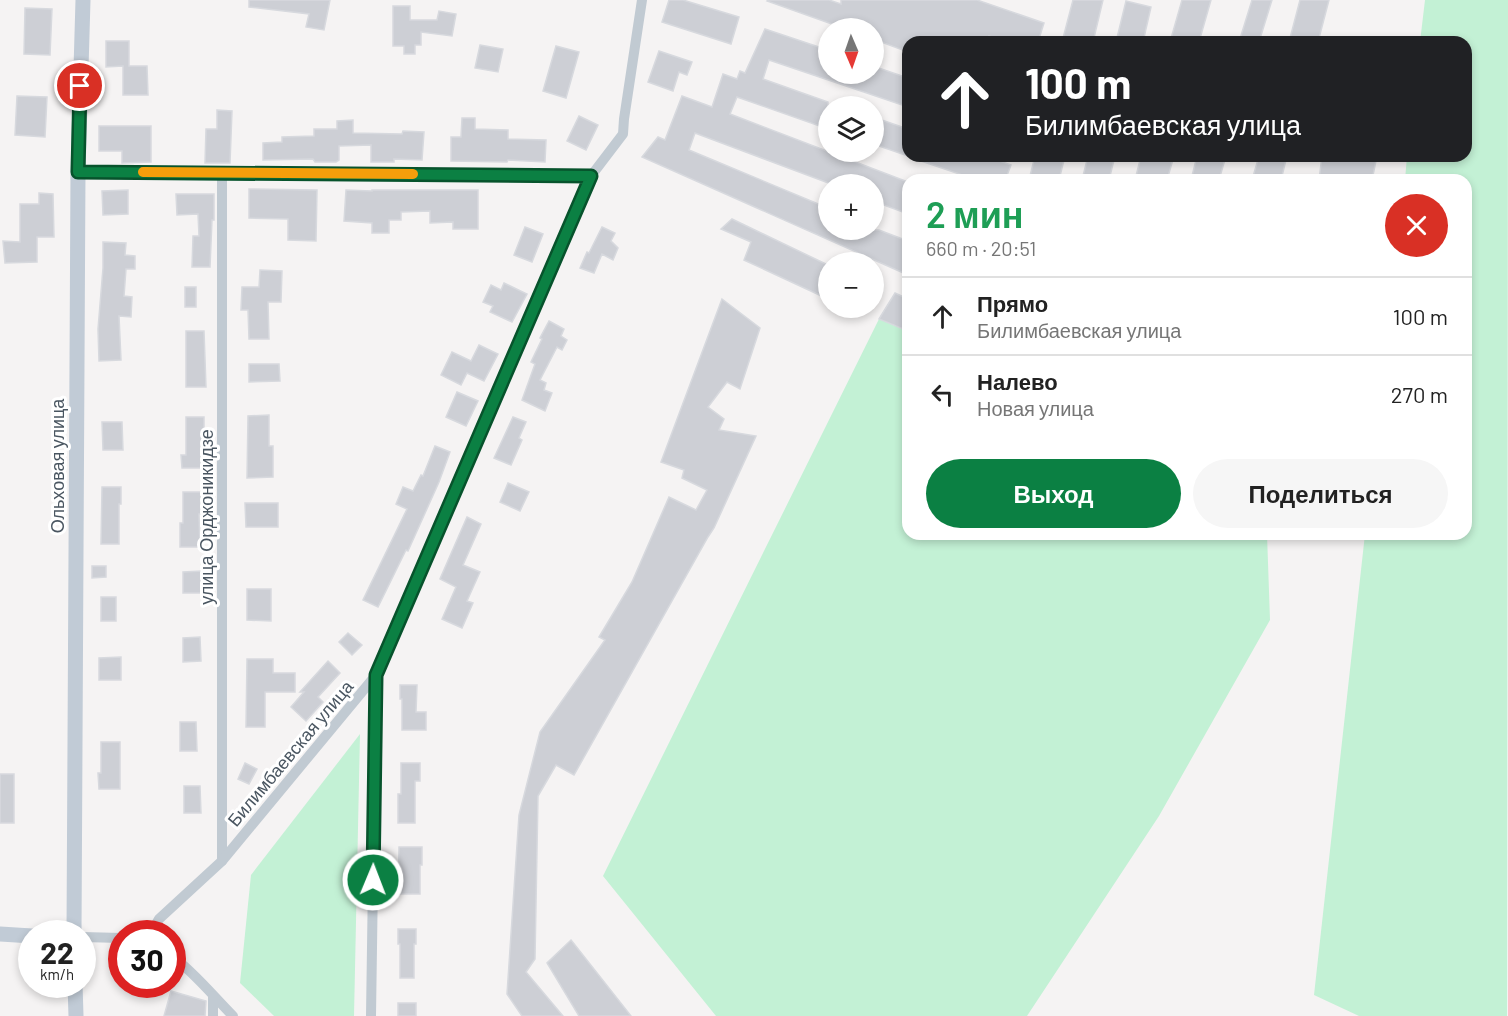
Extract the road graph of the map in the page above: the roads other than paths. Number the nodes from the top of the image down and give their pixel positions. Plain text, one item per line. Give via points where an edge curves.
1 (83, 0) edge
2 (642, 0) edge
3 (78, 172) junction
4 (222, 173) junction
5 (591, 176) junction
6 (376, 675) junction
7 (222, 861) junction
8 (74, 920) edge
9 (159, 920) edge
10 (0, 934) edge
11 (18, 935) edge
12 (186, 966) edge
13 (213, 996) junction
14 (75, 998) edge
15 (76, 1016) edge
16 (213, 1016) edge
17 (233, 1016) edge
18 (371, 1016) edge

1 - 3 main road, Ольховая улица
2 - 5 street, Билимбаевская улица via 623,134
3 - 4 street
3 - 8 main road, Ольховая улица
4 - 5 street
4 - 7 street, улица Орджоникидзе
5 - 6 street, Билимбаевская улица
6 - 7 street, Билимбаевская улица
6 - 18 street
7 - 9 street, Билимбаевская улица
10 - 11 main road
12 - 13 street
13 - 16 street
13 - 17 street
14 - 15 main road

